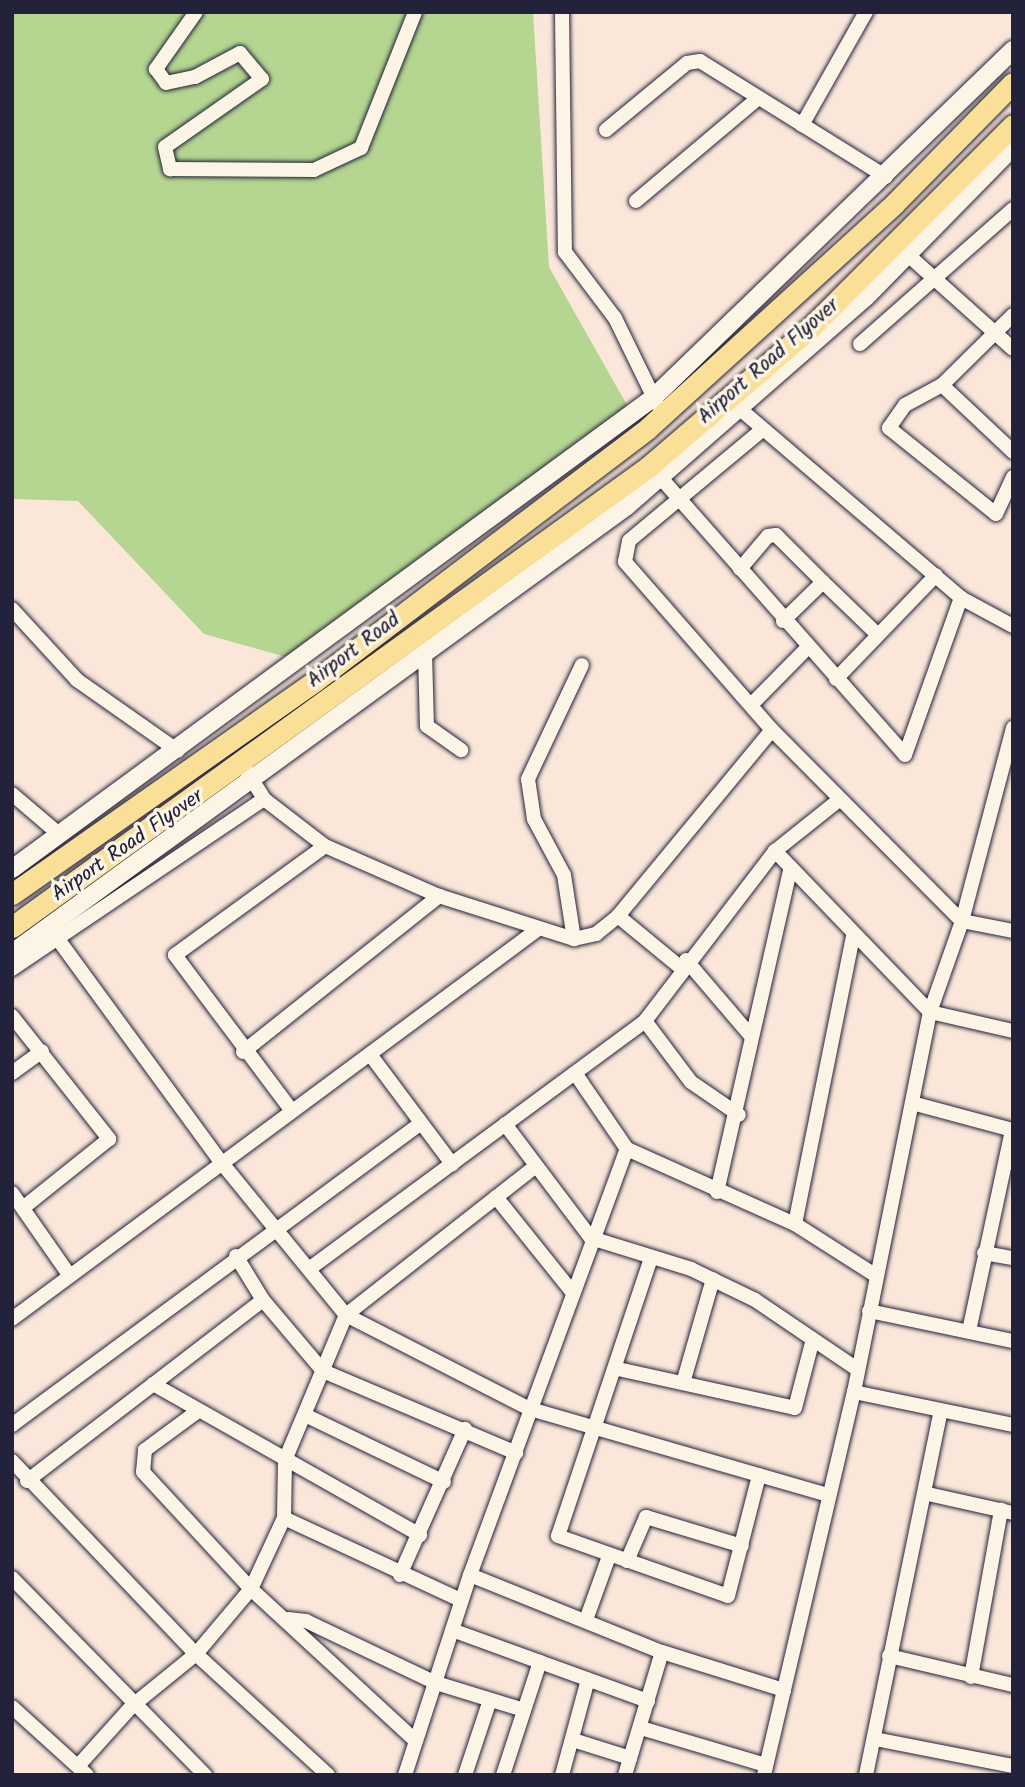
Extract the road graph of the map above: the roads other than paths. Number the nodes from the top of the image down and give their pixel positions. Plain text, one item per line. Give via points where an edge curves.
1 (197, 12) edge
2 (415, 12) edge
3 (562, 12) edge
4 (866, 12) edge
5 (1013, 50) edge
6 (1013, 83) edge
7 (756, 100) junction
8 (802, 125) junction
9 (1013, 125) edge
10 (606, 130) dead end
11 (1013, 147) edge
12 (886, 177) junction
13 (636, 201) dead end
14 (1013, 209) edge
15 (907, 254) junction
16 (936, 280) junction
17 (1013, 315) edge
18 (995, 334) junction
19 (860, 344) dead end
20 (1013, 349) edge
21 (942, 385) junction
22 (659, 406) junction
23 (733, 406) junction
24 (762, 430) junction
25 (1013, 452) edge
26 (1013, 477) edge
27 (661, 478) junction
28 (681, 500) junction
29 (740, 569) junction
30 (936, 575) junction
31 (508, 582) junction
32 (823, 582) junction
33 (961, 598) junction
34 (12, 609) edge
35 (783, 621) junction
36 (1013, 626) edge
37 (878, 635) junction
38 (806, 649) junction
39 (425, 652) junction
40 (582, 665) dead end
41 (836, 680) junction
42 (753, 703) junction
43 (1013, 728) edge
44 (772, 730) junction
45 (1010, 744) edge
46 (461, 750) dead end
47 (178, 751) junction
48 (248, 774) junction
49 (12, 794) edge
50 (264, 799) junction
51 (839, 800) junction
52 (60, 835) junction
53 (326, 846) junction
54 (775, 851) junction
55 (791, 867) junction
56 (20, 878) edge
57 (439, 897) junction
58 (618, 916) junction
59 (962, 921) junction
60 (12, 927) edge
61 (537, 930) junction
62 (1013, 931) edge
63 (52, 932) junction
64 (853, 936) junction
65 (575, 939) junction
66 (12, 953) edge
67 (684, 964) junction
68 (12, 969) edge
69 (930, 1012) junction
70 (12, 1016) edge
71 (645, 1021) junction
72 (1013, 1031) edge
73 (751, 1036) junction
74 (42, 1051) junction
75 (243, 1052) junction
76 (372, 1057) junction
77 (12, 1073) edge
78 (575, 1073) junction
79 (912, 1103) junction
80 (292, 1111) junction
81 (739, 1115) junction
82 (421, 1123) junction
83 (505, 1124) junction
84 (1012, 1130) edge
85 (627, 1149) junction
86 (221, 1162) junction
87 (452, 1164) junction
88 (536, 1167) junction
89 (717, 1192) junction
90 (12, 1193) edge
91 (496, 1197) junction
92 (23, 1208) junction
93 (794, 1224) junction
94 (275, 1225) junction
95 (591, 1238) junction
96 (984, 1253) junction
97 (236, 1256) junction
98 (651, 1258) junction
99 (1013, 1258) edge
100 (309, 1269) junction
101 (875, 1275) junction
102 (70, 1276) junction
103 (713, 1279) junction
104 (573, 1293) junction
105 (263, 1300) junction
106 (870, 1311) junction
107 (346, 1315) junction
108 (12, 1319) edge
109 (969, 1331) junction
110 (813, 1339) junction
111 (1013, 1341) edge
112 (857, 1368) junction
113 (618, 1369) junction
114 (324, 1371) junction
115 (683, 1383) junction
116 (153, 1384) junction
117 (854, 1392) junction
118 (530, 1409) junction
119 (198, 1411) junction
120 (941, 1411) junction
121 (307, 1416) junction
122 (12, 1425) edge
123 (1013, 1425) edge
124 (598, 1426) junction
125 (465, 1429) junction
126 (516, 1453) junction
127 (285, 1460) junction
128 (12, 1461) edge
129 (759, 1475) junction
130 (27, 1481) junction
131 (444, 1482) junction
132 (928, 1494) junction
133 (827, 1495) junction
134 (1007, 1511) edge
135 (284, 1518) junction
136 (420, 1535) junction
137 (742, 1546) junction
138 (609, 1556) junction
139 (627, 1561) junction
140 (400, 1575) junction
141 (470, 1575) junction
142 (12, 1578) edge
143 (251, 1589) junction
144 (461, 1600) junction
145 (288, 1619) junction
146 (586, 1620) junction
147 (452, 1630) junction
148 (662, 1652) junction
149 (196, 1654) junction
150 (889, 1656) junction
151 (540, 1662) junction
152 (971, 1678) junction
153 (588, 1679) junction
154 (436, 1683) junction
155 (1013, 1685) edge
156 (784, 1690) junction
157 (490, 1700) junction
158 (648, 1701) junction
159 (132, 1706) junction
160 (524, 1710) junction
161 (15, 1715) edge
162 (641, 1728) junction
163 (874, 1739) junction
164 (573, 1740) junction
165 (416, 1741) junction
166 (631, 1758) junction
167 (1013, 1766) edge
168 (82, 1770) edge
169 (765, 1770) edge
170 (205, 1775) edge
171 (328, 1775) edge
172 (405, 1775) edge
173 (464, 1775) edge
174 (503, 1775) edge
175 (562, 1775) edge
176 (625, 1775) edge
177 (866, 1775) edge

1 - 2 street via 156,69 166,83 195,77 240,53 262,79 165,147 170,169 314,170 361,148
3 - 22 street via 565,252 615,318
4 - 8 street
5 - 12 street
6 - 22 main road, Airport Road Flyover via 706,381
7 - 8 street
7 - 10 street via 693,61
7 - 13 street
8 - 12 street
9 - 23 main road, Airport Road Flyover
11 - 15 street
12 - 22 street
14 - 16 street
15 - 16 street
15 - 23 street
16 - 18 street
16 - 19 street
17 - 18 street
18 - 20 street
18 - 21 street
21 - 25 street
21 - 26 street via 905,405 888,428 996,514
22 - 47 street
22 - 56 main road, Airport Road via 315,681
23 - 24 street
23 - 27 street
23 - 31 main road, Airport Road Flyover
24 - 28 street
24 - 30 street
27 - 28 street
27 - 31 street
28 - 29 street
28 - 42 street via 629,541 625,562
29 - 32 street via 768,536 776,535
29 - 35 street
30 - 33 street
30 - 37 street
31 - 39 street
31 - 48 main road, Airport Road Flyover
32 - 35 street
32 - 37 street
33 - 36 street
33 - 41 street via 905,755
34 - 47 street via 77,680
35 - 38 street
37 - 41 street
38 - 41 street
38 - 42 street
39 - 46 street via 427,726
39 - 48 street
40 - 65 street via 528,779 534,819 564,875
42 - 44 street
43 - 45 street
44 - 51 street
44 - 58 street
45 - 59 street
47 - 52 street
48 - 50 street
48 - 60 main road, Airport Road Flyover
48 - 63 street
49 - 52 street
50 - 53 street
50 - 63 street
51 - 54 street
51 - 59 street
52 - 56 street
53 - 57 street
53 - 75 street via 175,955
54 - 55 street
54 - 67 street
55 - 64 street
55 - 73 street
57 - 61 street
57 - 75 street
58 - 65 street via 596,934
58 - 67 street
59 - 62 street
59 - 69 street
61 - 65 street
61 - 76 street
63 - 66 street
63 - 68 street
63 - 86 street
64 - 69 street
64 - 93 street
67 - 71 street
67 - 73 street
69 - 72 street
69 - 79 street
70 - 74 street
71 - 78 street
71 - 81 street via 691,1082
73 - 81 street
74 - 77 street
74 - 92 street via 109,1139
75 - 80 street
76 - 80 street
76 - 82 street
78 - 83 street
78 - 85 street
79 - 84 street
79 - 101 street
80 - 86 street
81 - 89 street
82 - 87 street
82 - 94 street
83 - 87 street
83 - 88 street
84 - 96 street
85 - 89 street
85 - 95 street
86 - 94 street
86 - 102 street
87 - 100 street
88 - 91 street
88 - 95 street
89 - 93 street
90 - 92 street
91 - 104 street
91 - 107 street
92 - 102 street
93 - 101 street
94 - 97 street
94 - 100 street
95 - 98 street
95 - 104 street
96 - 99 street
96 - 109 street
97 - 105 street
97 - 122 street
98 - 103 street
98 - 113 street
100 - 107 street
101 - 106 street
102 - 108 street
103 - 110 street
103 - 115 street
104 - 118 street
105 - 114 street
105 - 116 street
106 - 109 street
106 - 112 street
107 - 114 street
107 - 118 street
109 - 111 street
110 - 112 street
110 - 115 street via 795,1408
112 - 117 street
113 - 115 street
113 - 124 street
114 - 121 street
114 - 125 street
116 - 119 street
116 - 130 street
117 - 120 street
117 - 133 street
118 - 124 street
118 - 126 street
119 - 127 street
119 - 143 street via 139,1462
120 - 123 street
120 - 132 street
121 - 127 street
121 - 131 street
124 - 129 street
124 - 138 street via 558,1536
125 - 126 street
125 - 131 street
126 - 141 street
127 - 135 street
127 - 136 street
128 - 130 street
129 - 133 street
129 - 137 street
130 - 149 street
131 - 136 street
132 - 134 street
132 - 150 street
133 - 156 street
134 - 152 street
135 - 140 street
135 - 143 street
136 - 140 street
137 - 139 street via 646,1517
137 - 139 street via 728,1597
138 - 139 street
138 - 146 street
140 - 144 street
141 - 144 street
141 - 146 street
142 - 159 street
143 - 145 street
143 - 149 street
144 - 147 street
145 - 154 street via 306,1621
145 - 165 street
146 - 148 street
147 - 151 street
147 - 154 street
148 - 156 street
148 - 158 street
149 - 159 street
149 - 171 street
150 - 152 street
150 - 163 street
151 - 153 street
151 - 160 street
152 - 155 street
153 - 158 street
153 - 164 street
154 - 157 street
154 - 165 street
156 - 169 street
157 - 160 street
157 - 173 street
158 - 162 street
159 - 168 street
159 - 170 street
160 - 174 street
161 - 168 street
162 - 166 street
162 - 169 street
163 - 167 street
163 - 177 street
164 - 166 street
164 - 175 street
165 - 172 street
166 - 176 street

